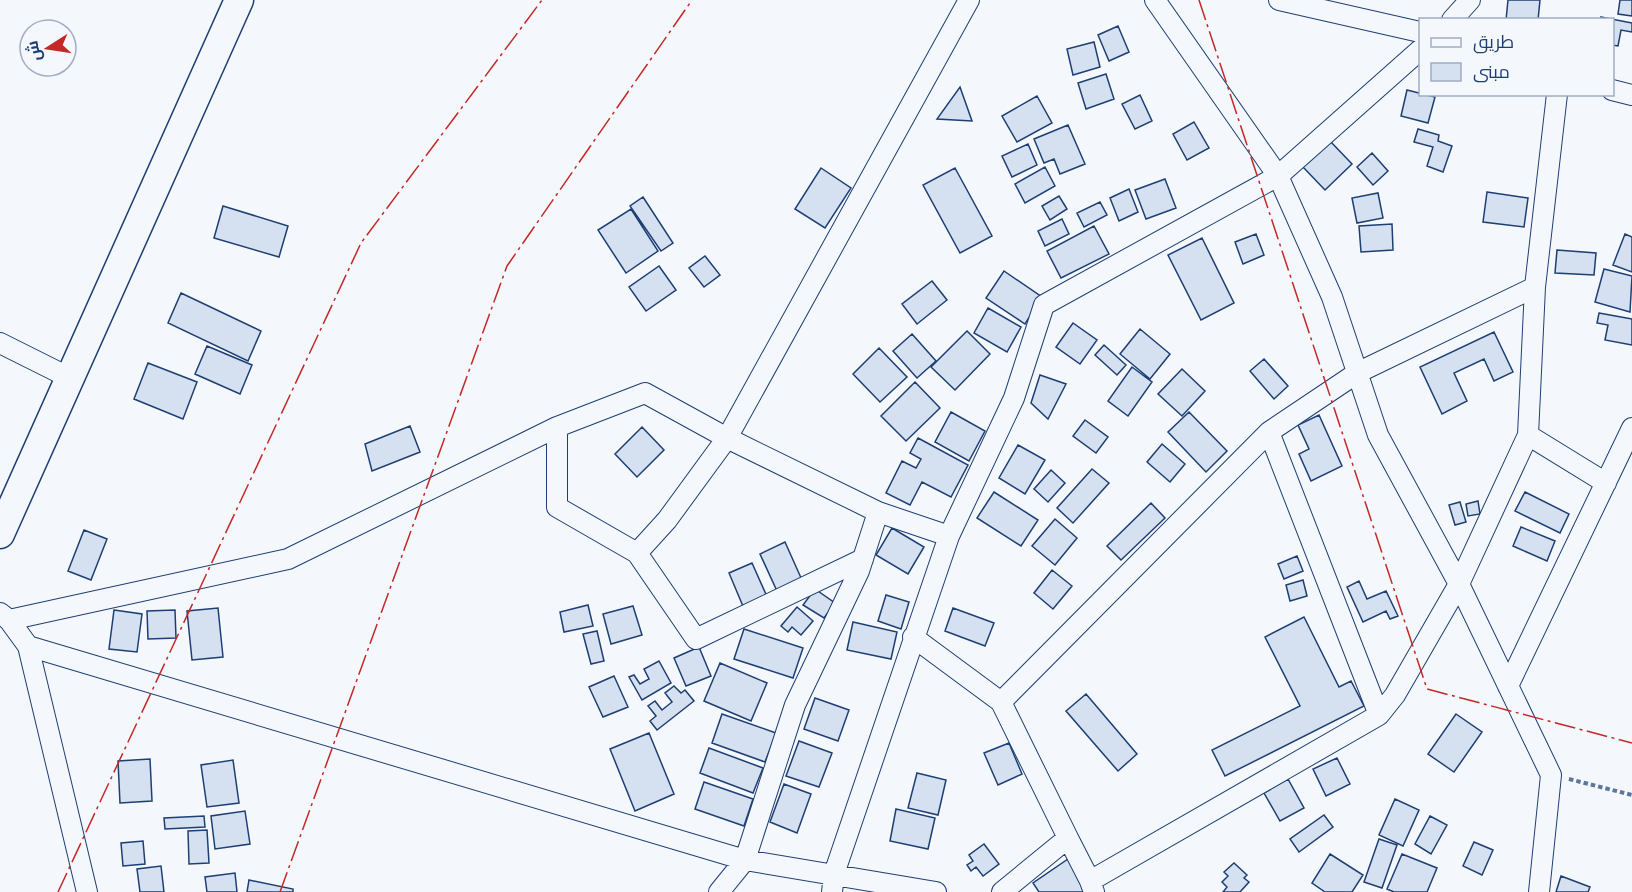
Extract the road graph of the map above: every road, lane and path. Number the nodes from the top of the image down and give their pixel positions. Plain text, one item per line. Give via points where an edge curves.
1 (239, 0) edge
2 (969, 0) edge
3 (1155, 0) edge
4 (1279, 0) edge
5 (1470, 0) edge
6 (1454, 18) edge
7 (1419, 32) edge
8 (1419, 51) edge
9 (1614, 90) edge
10 (1632, 95) edge
11 (1557, 96) edge
12 (1278, 176) junction
13 (1535, 287) junction
14 (0, 343) edge
15 (1357, 373) junction
16 (70, 378) junction
17 (556, 427) junction
18 (1632, 428) edge
19 (1269, 432) junction
20 (1528, 435) junction
21 (727, 438) junction
22 (1605, 483) junction
23 (878, 512) junction
24 (0, 534) edge
25 (949, 536) junction
26 (637, 554) junction
27 (863, 559) junction
28 (1459, 584) junction
29 (4, 616) edge
30 (913, 637) junction
31 (28, 646) junction
32 (1508, 686) junction
33 (1001, 702) junction
34 (1379, 715) junction
35 (1551, 775) junction
36 (1632, 795) edge
37 (1068, 838) junction
38 (745, 860) junction
39 (833, 883) edge
40 (1092, 886) edge
41 (87, 892) edge
42 (719, 892) edge
43 (936, 892) edge
44 (1002, 892) edge
45 (1539, 892) edge

1 - 16 street
2 - 21 street
3 - 12 street
4 - 7 street
5 - 6 street
8 - 12 street
9 - 10 street
11 - 13 street
12 - 15 street via 1332,297
12 - 25 street via 1044,305 1014,398
13 - 15 street
13 - 20 street
14 - 16 street
15 - 19 street
15 - 28 street via 1378,435
16 - 24 street
17 - 21 street via 645,393
17 - 26 street via 557,507
17 - 29 street via 288,559
18 - 22 street
19 - 33 street
19 - 34 street
20 - 22 street
20 - 28 street
21 - 23 street
21 - 26 street via 668,520
22 - 32 street
23 - 25 street
23 - 27 street
25 - 30 street
26 - 27 street via 696,639
27 - 38 street via 795,705
28 - 32 street
28 - 34 street via 1395,695
29 - 31 street
30 - 33 street
30 - 39 street
31 - 38 street
31 - 41 street
32 - 35 street
33 - 37 street
34 - 40 street
35 - 36 path
35 - 45 street
37 - 40 street
37 - 44 street
38 - 39 street
38 - 42 street
39 - 43 street

